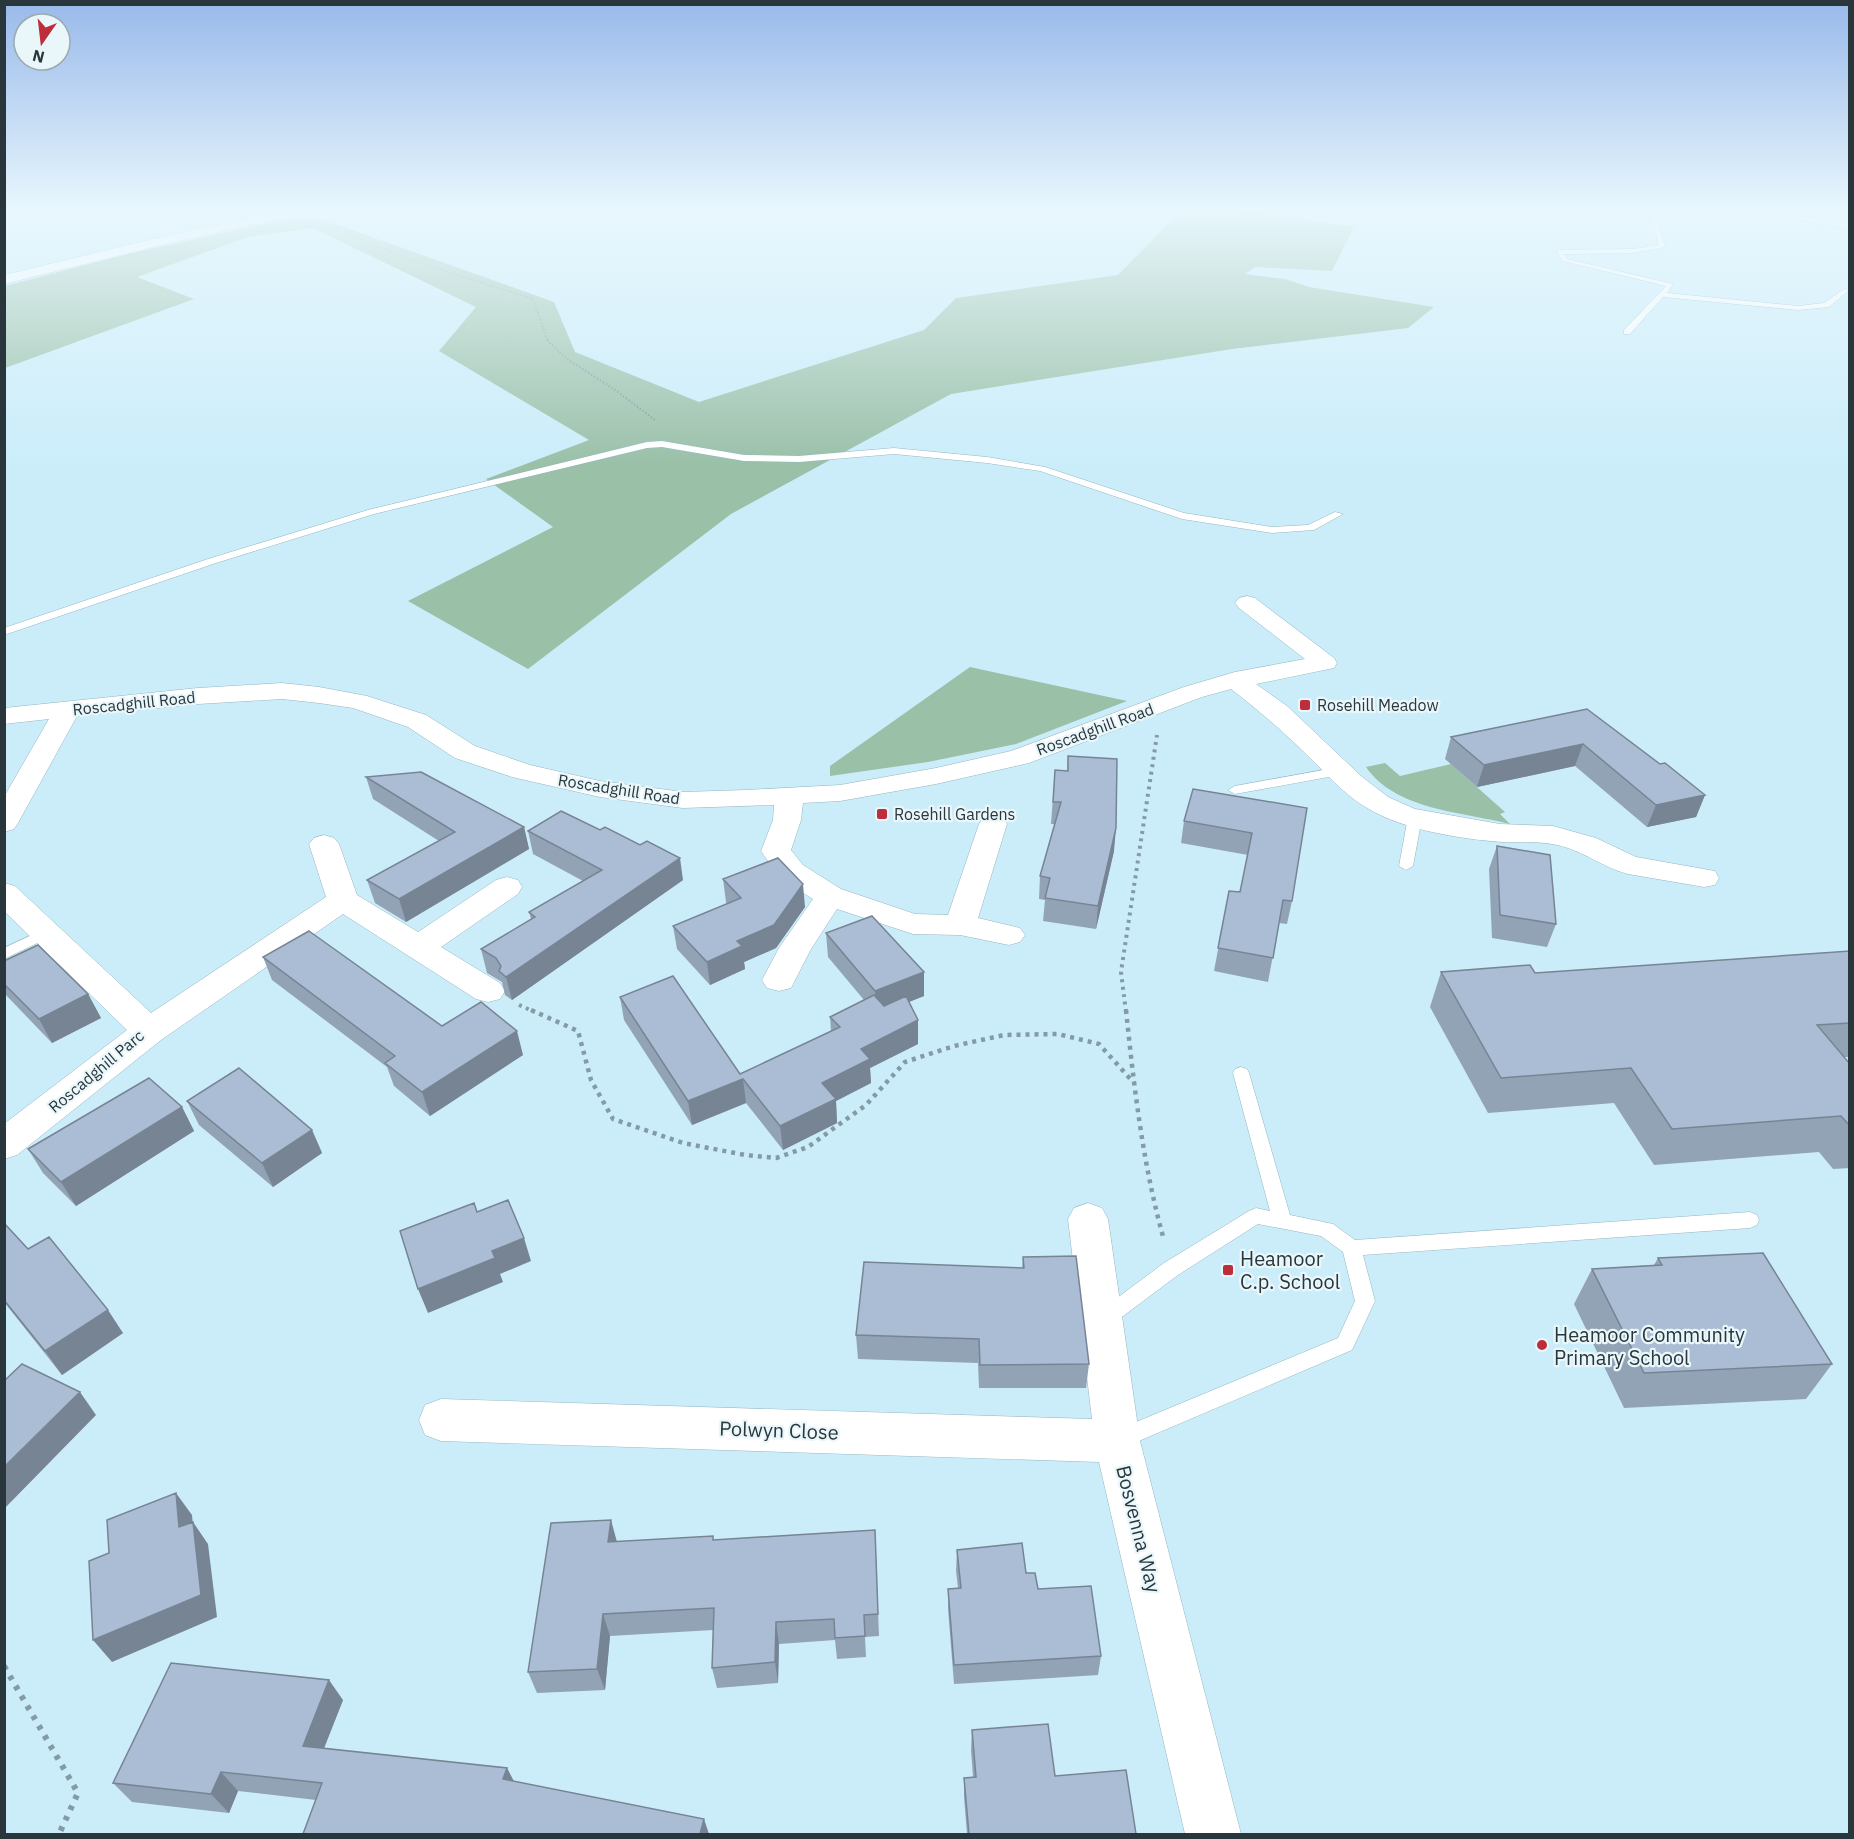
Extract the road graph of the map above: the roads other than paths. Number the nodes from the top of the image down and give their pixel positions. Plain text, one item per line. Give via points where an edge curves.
1 (1841, 294) edge
2 (1661, 295) joint
3 (1627, 332) dead end
4 (1338, 514) dead end
5 (1247, 603) dead end
6 (4, 632) edge
7 (1235, 680) junction
8 (68, 710) junction
9 (4, 716) edge
10 (1340, 771) junction
11 (1235, 790) dead end
12 (789, 795) junction
13 (1415, 817) junction
14 (4, 824) edge
15 (993, 824) dead end
16 (324, 844) dead end
17 (1406, 866) dead end
18 (1704, 878) dead end
19 (507, 887) dead end
20 (4, 893) edge
21 (830, 896) junction
22 (343, 900) junction
23 (960, 925) junction
24 (46, 933) junction
25 (1010, 935) dead end
26 (418, 947) junction
27 (4, 954) edge
28 (779, 980) dead end
29 (488, 991) road end
30 (149, 1030) junction
31 (1241, 1073) dead end
32 (4, 1145) edge
33 (1088, 1219) dead end
34 (1750, 1220) dead end
35 (1282, 1221) junction
36 (1352, 1248) junction
37 (1101, 1320) junction
38 (441, 1420) dead end
39 (1118, 1441) junction
40 (1213, 1834) edge

1 - 2 lane via 1826,304 1798,308
2 - 3 lane
4 - 6 lane via 1310,528 1254,528 1182,516 1042,469 987,460 894,451 799,459 744,458 647,445 371,512
5 - 7 street, Roscadghill Road via 1325,663
7 - 10 street via 1278,712
7 - 12 street, Roscadghill Road via 1019,757 840,793
8 - 9 street, Roscadghill Road
8 - 12 street, Roscadghill Road via 198,696 282,691 319,694 358,701 417,721 465,752 522,771 600,789 683,800
8 - 14 street
10 - 11 lane
10 - 13 street via 1378,803
12 - 21 street via 776,851 792,872
13 - 17 lane
13 - 18 street via 1500,832 1553,835 1586,844 1628,865
15 - 23 street
16 - 22 street
19 - 26 street
20 - 24 street, Roscadghill Parc
21 - 23 street via 913,924
21 - 28 street
22 - 26 street
22 - 30 street
23 - 25 street
24 - 27 lane
24 - 30 street, Roscadghill Parc
26 - 29 street
30 - 32 street, Roscadghill Parc
31 - 35 lane
33 - 37 street, Bosvenna Way
34 - 36 lane
35 - 36 lane via 1326,1229
35 - 37 lane via 1256,1216 1171,1269
36 - 39 lane via 1365,1301 1345,1344
37 - 39 street, Bosvenna Way
38 - 39 street, Polwyn Close
39 - 40 street, Bosvenna Way

